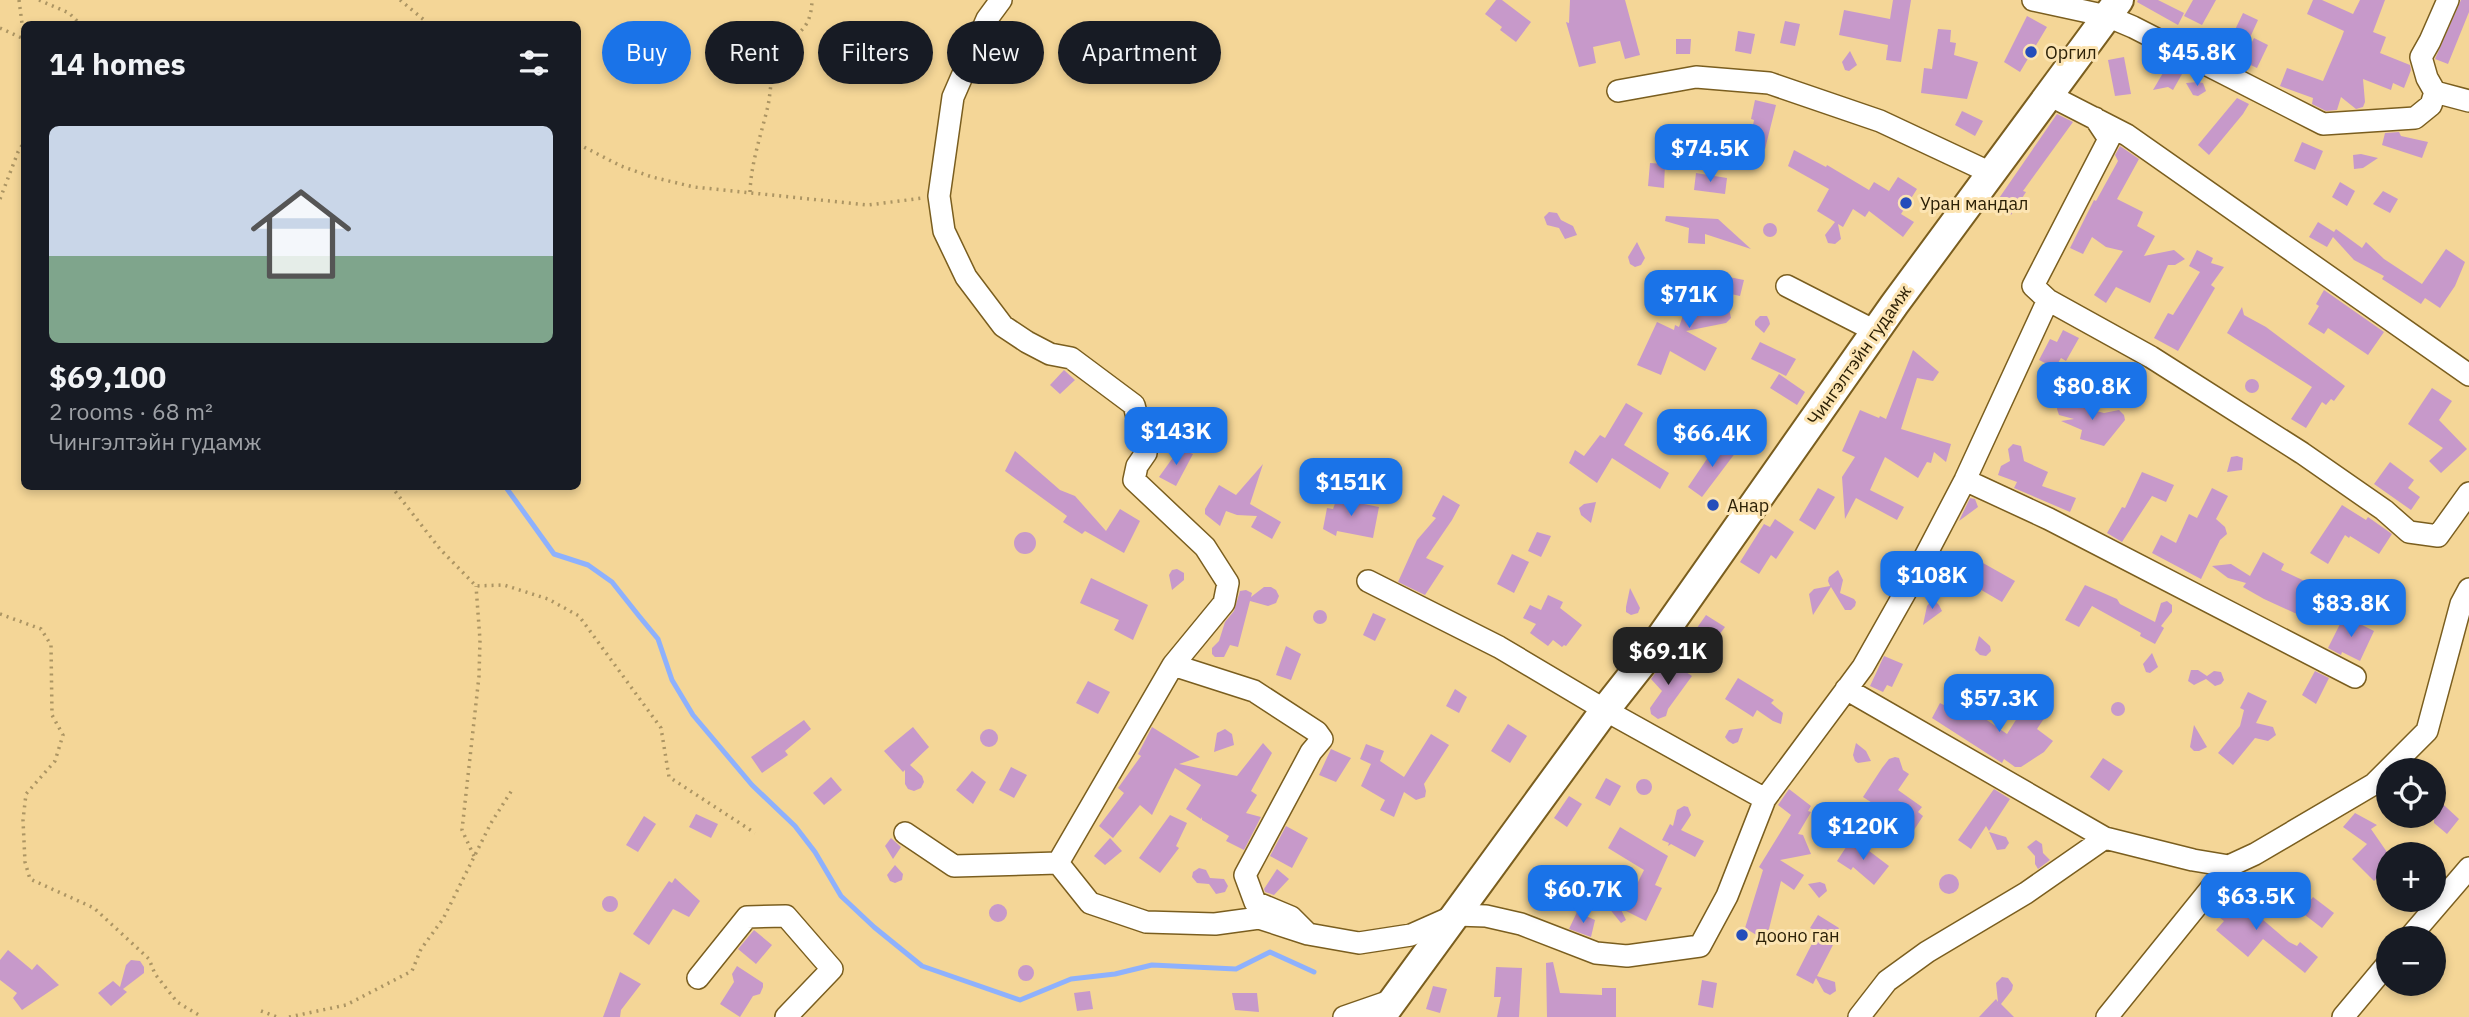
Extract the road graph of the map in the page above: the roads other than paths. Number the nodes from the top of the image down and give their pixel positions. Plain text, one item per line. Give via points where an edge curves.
1 (1001, 0) edge
2 (2033, 0) edge
3 (2448, 0) edge
4 (2113, 8) edge
5 (1618, 91) dead end
6 (2435, 92) junction
7 (2049, 95) junction
8 (2469, 101) edge
9 (2095, 118) junction
10 (1991, 173) junction
11 (1787, 286) dead end
12 (2048, 300) junction
13 (1875, 331) junction
14 (2469, 374) edge
15 (1965, 481) junction
16 (2469, 493) edge
17 (1368, 581) dead end
18 (2469, 589) edge
19 (1173, 664) junction
20 (2355, 677) dead end
21 (1846, 689) junction
22 (1605, 710) junction
23 (1765, 799) junction
24 (905, 833) dead end
25 (2105, 838) junction
26 (1058, 863) junction
27 (2230, 866) junction
28 (2469, 868) edge
29 (1456, 915) junction
30 (2419, 926) edge
31 (1308, 933) junction
32 (698, 978) dead end
33 (2376, 978) edge
34 (1389, 1011) edge
35 (786, 1017) edge
36 (1344, 1017) edge
37 (1859, 1017) edge
38 (2107, 1017) edge
39 (2343, 1017) edge

1 - 19 street via 987,19 953,97 939,196 944,231 966,277 1003,326 1050,354 1071,358 1134,404 1146,453 1134,480 1205,547 1228,583 1224,603
2 - 4 street
3 - 6 street via 2421,57
4 - 6 street via 2323,124 2415,118 2431,105
4 - 7 main road, Чингэлтэйн гудамж
5 - 10 street via 1696,77 1769,83 1880,121
6 - 8 street
7 - 9 street
7 - 10 main road, Чингэлтэйн гудамж
9 - 12 street via 2109,139 2033,286
9 - 14 street via 2127,135
10 - 13 main road, Чингэлтэйн гудамж
11 - 13 street
12 - 15 street
12 - 16 street via 2151,357 2302,453 2409,532 2438,536
13 - 22 main road, Чингэлтэйн гудамж
15 - 20 street via 2049,519
15 - 21 street via 1863,667
17 - 22 street via 1499,647
18 - 27 street via 2427,730 2374,784
19 - 26 street
19 - 31 street via 1254,691 1322,738 1245,875 1255,902 1291,917
21 - 23 street
21 - 25 street
22 - 23 street
22 - 29 main road, Чингэлтэйн гудамж
23 - 29 street via 1727,896 1700,946 1627,956 1596,953 1521,924
24 - 26 street via 954,866
25 - 27 street
25 - 37 street via 1887,981
26 - 31 street via 1090,903 1146,922 1215,924 1259,918
27 - 38 street
28 - 30 street
29 - 31 street via 1411,935 1359,943
29 - 34 main road, Чингэлтэйн гудамж
32 - 35 street via 747,917 786,916 832,969
33 - 39 street
34 - 36 street

